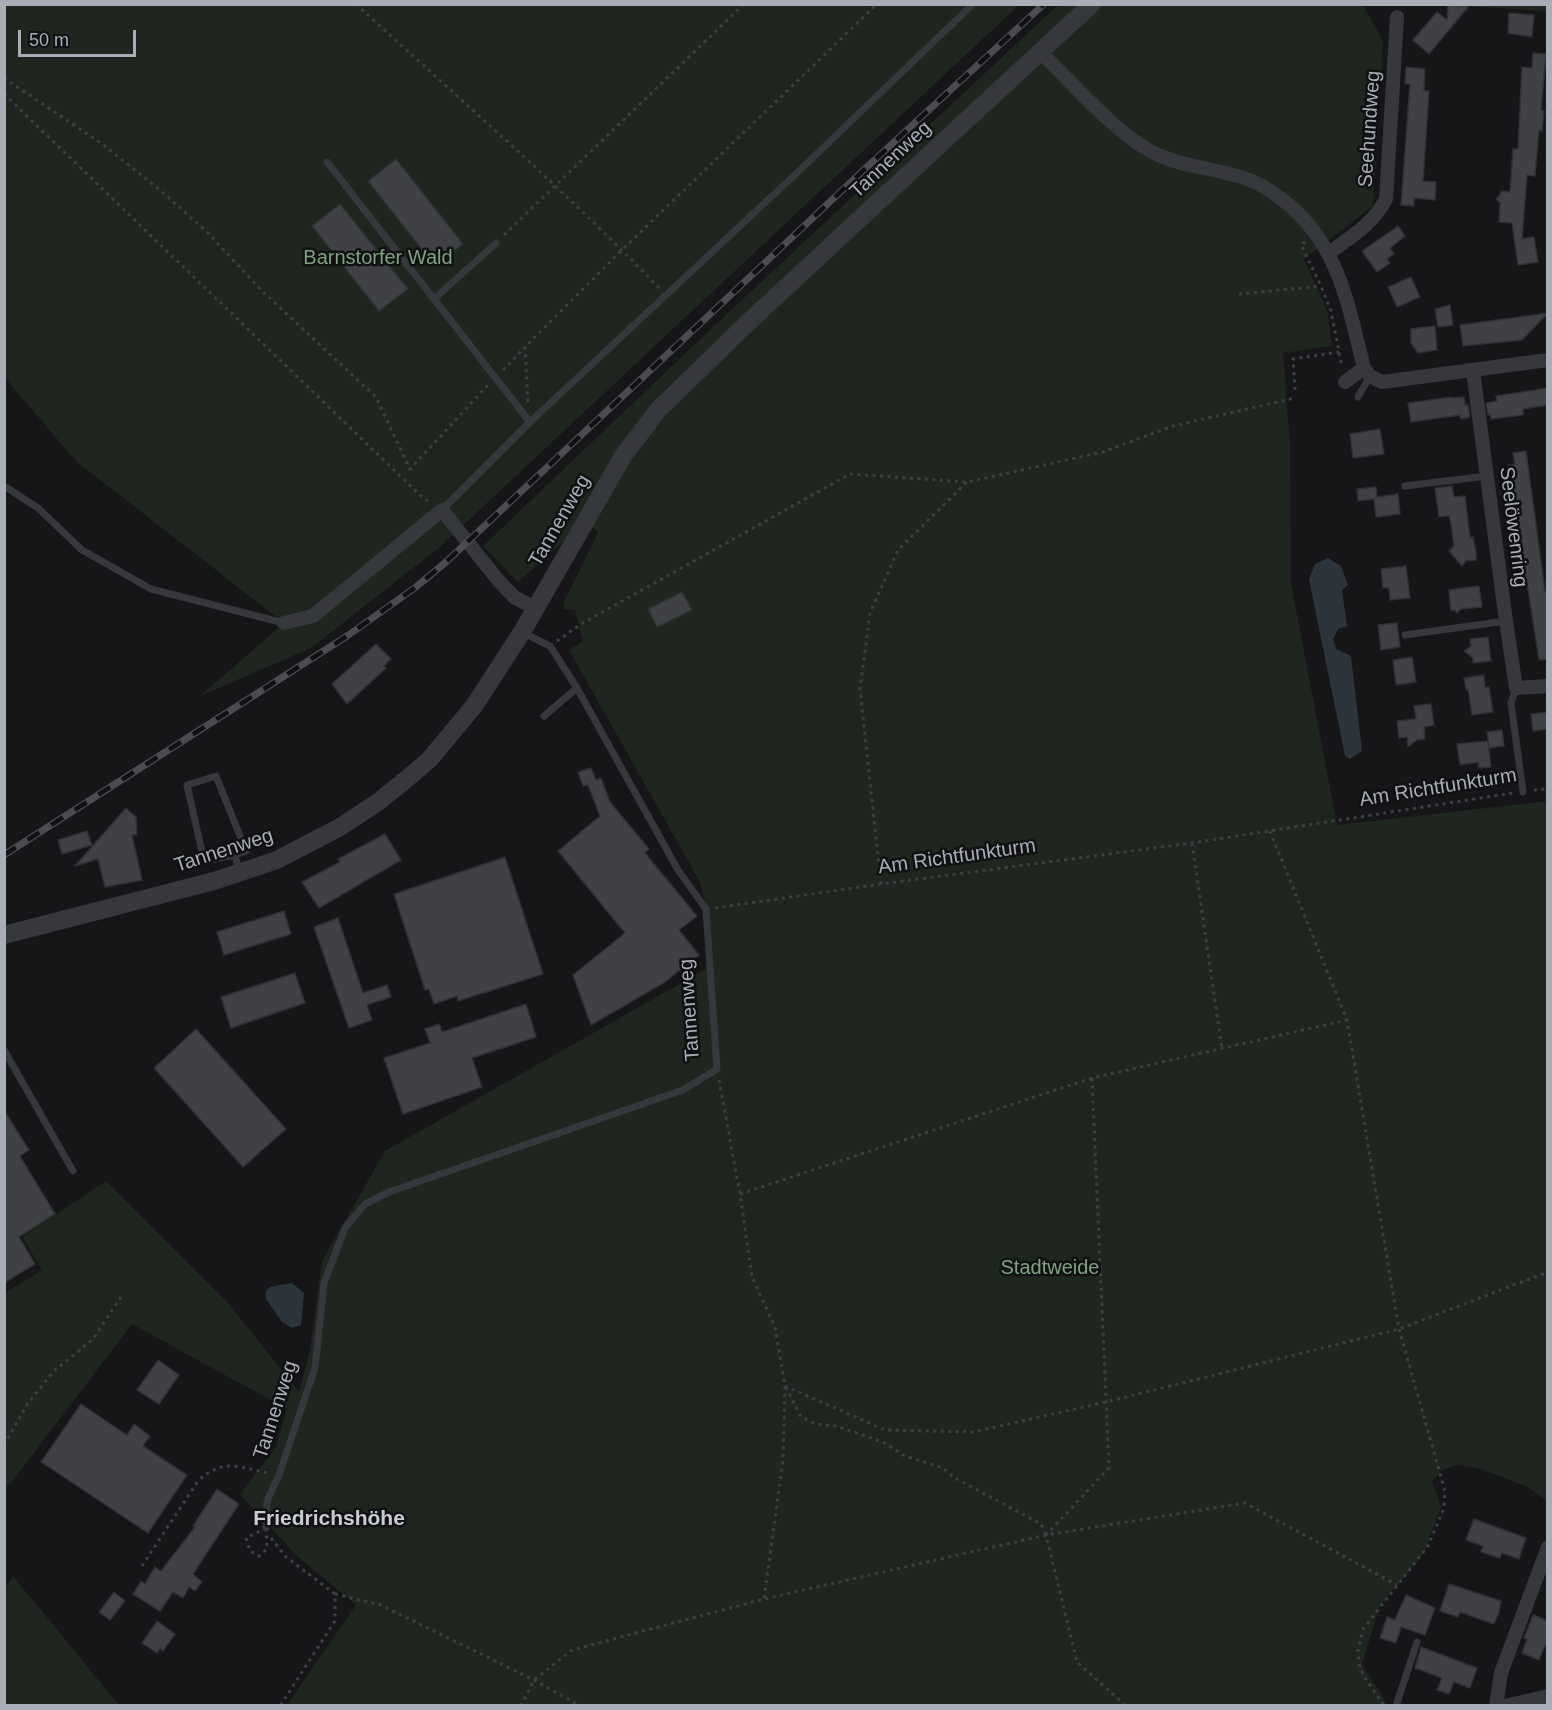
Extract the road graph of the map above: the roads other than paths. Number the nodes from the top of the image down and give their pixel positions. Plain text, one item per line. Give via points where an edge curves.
1 (973, 4) edge
2 (1092, 4) edge
3 (1397, 17) dead end
4 (1040, 52) junction
5 (327, 162) dead end
6 (496, 243) road end
7 (1329, 253) junction
8 (434, 299) junction
9 (1548, 360) edge
10 (1473, 371) junction
11 (1367, 372) junction
12 (1345, 382) road end
13 (1359, 397) dead end
14 (530, 422) junction
15 (1488, 476) junction
16 (4, 486) edge
17 (1406, 486) dead end
18 (442, 510) junction
19 (535, 608) junction
20 (1506, 621) junction
21 (284, 623) joint
22 (522, 632) junction
23 (1406, 635) dead end
24 (1548, 686) edge
25 (577, 688) junction
26 (1516, 688) junction
27 (544, 716) dead end
28 (1523, 792) road end
29 (236, 855) junction
30 (240, 874) junction
31 (4, 935) edge
32 (4, 1050) edge
33 (13, 1066) junction
34 (4, 1070) edge
35 (73, 1171) dead end
36 (266, 1528) road end
37 (1548, 1547) edge
38 (1418, 1642) dead end
39 (1548, 1696) edge
40 (1396, 1706) edge
41 (1496, 1706) edge
42 (1505, 1706) edge

1 - 14 lane
2 - 4 street, Tannenweg
3 - 7 street, Seehundweg via 1386,199 1366,226
4 - 7 street via 1126,136 1178,162 1252,181 1295,210
4 - 19 street, Tannenweg via 658,410 623,456
5 - 8 lane
6 - 8 lane
7 - 11 street via 1342,283
8 - 14 lane
9 - 10 street
10 - 11 street via 1382,382
10 - 15 street, Seelöwenring
11 - 12 street
11 - 13 lane
14 - 18 lane
15 - 17 lane
15 - 20 street, Seelöwenring
16 - 21 lane via 38,508 82,550 151,589
18 - 19 street via 514,597
18 - 21 street via 314,616
19 - 22 street, Tannenweg
20 - 23 lane
20 - 26 street, Seelöwenring
22 - 25 lane via 550,646
22 - 30 street, Tannenweg via 468,714 429,760 340,827 277,860
24 - 26 street
25 - 27 lane
25 - 36 lane, Tannenweg via 678,870 706,909 717,1069 682,1090 364,1204 345,1228 324,1283 315,1368 267,1501
26 - 28 lane, Seelöwenring via 1511,703
29 - 29 lane via 246,851 216,776 186,784 204,861
29 - 30 lane
30 - 31 street, Tannenweg
32 - 33 lane
33 - 34 lane
33 - 35 lane
37 - 41 street via 1501,1673
38 - 40 lane
39 - 42 street

